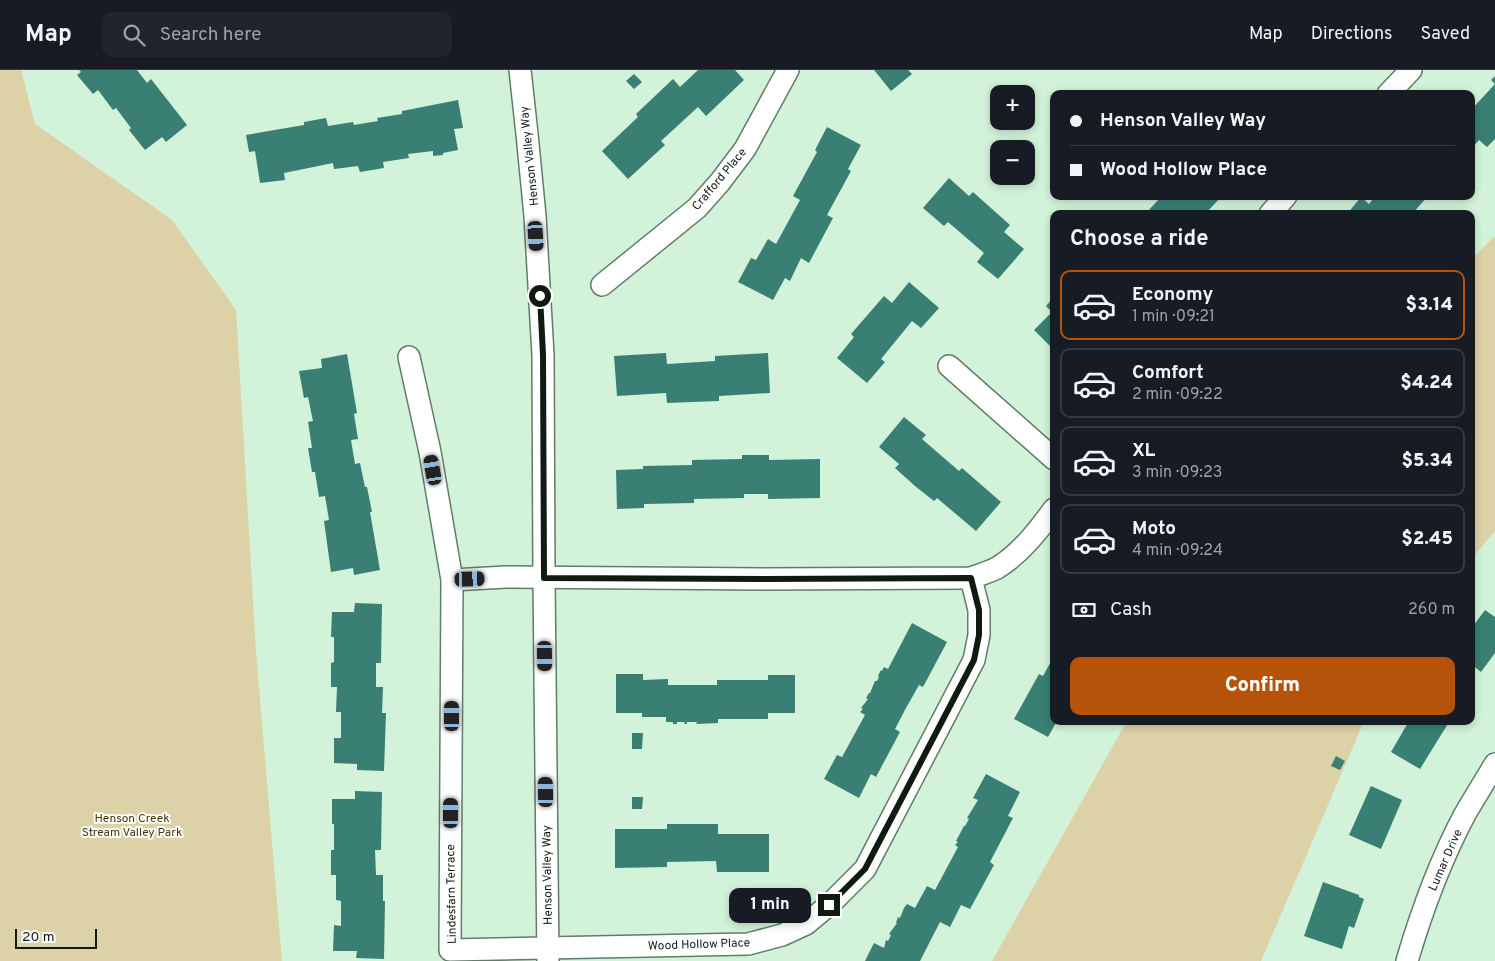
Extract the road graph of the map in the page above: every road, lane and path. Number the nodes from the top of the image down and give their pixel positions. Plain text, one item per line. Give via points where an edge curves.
1 (520, 70) edge
2 (788, 70) edge
3 (1411, 70) edge
4 (1392, 90) edge
5 (1282, 200) edge
6 (1274, 210) edge
7 (602, 285) dead end
8 (409, 357) dead end
9 (949, 366) dead end
10 (1050, 455) edge
11 (1050, 515) edge
12 (544, 578) junction
13 (971, 578) junction
14 (452, 580) junction
15 (1495, 764) edge
16 (548, 955) edge
17 (1407, 961) edge

1 - 12 street, Henson Valley Way via 535,216 543,355
2 - 7 street, Crafford Place via 745,149 720,182 697,208
3 - 4 street
5 - 6 street
8 - 14 street, Lindesfarn Terrace via 430,452
9 - 10 street
11 - 13 street via 1015,553 996,568
12 - 13 street
12 - 14 street
12 - 16 street, Henson Valley Way
13 - 16 street, Wood Hollow Place via 979,610 974,660 865,869 829,905 806,924 782,935 748,944
14 - 16 street, Lindesfarn Terrace via 450,950
15 - 17 street, Lumar Drive via 1435,878

